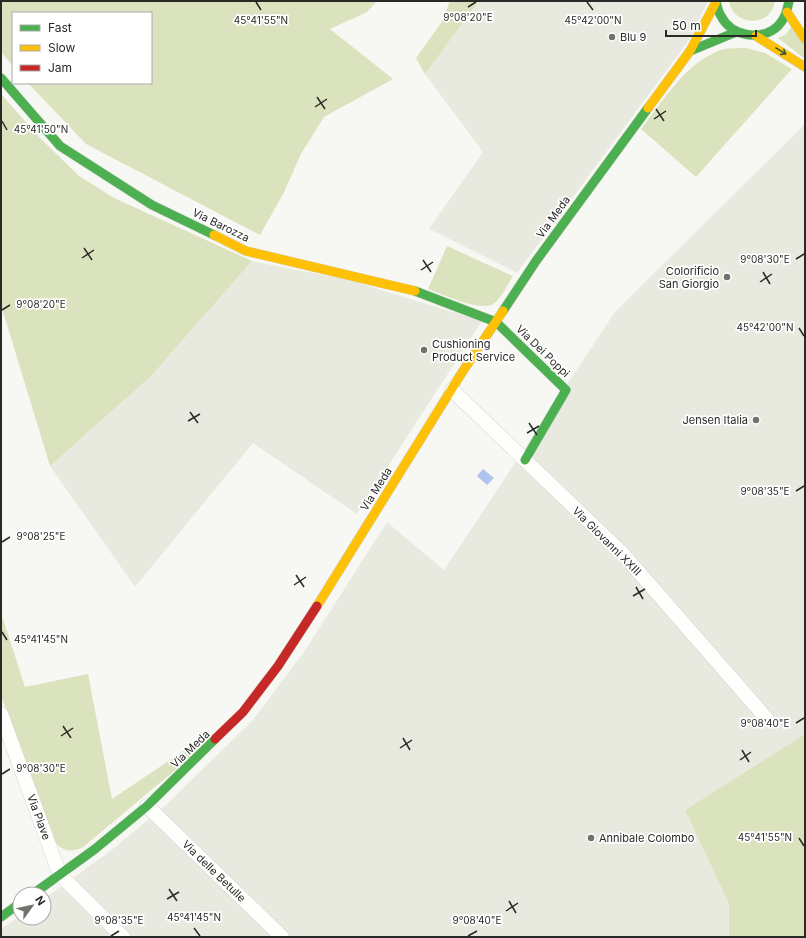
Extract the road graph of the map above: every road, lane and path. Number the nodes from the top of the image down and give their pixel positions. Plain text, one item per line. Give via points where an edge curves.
1 (789, 1) edge
2 (716, 2) edge
3 (787, 12) junction
4 (736, 32) junction
5 (756, 36) junction
6 (805, 39) edge
7 (690, 51) junction
8 (805, 67) edge
9 (1, 78) edge
10 (496, 322) junction
11 (452, 390) junction
12 (525, 460) junction
13 (1, 714) edge
14 (767, 719) dead end
15 (147, 806) junction
16 (60, 875) junction
17 (44, 886) edge
18 (12, 909) edge
19 (1, 917) edge
20 (123, 937) edge
21 (282, 937) edge

1 - 3 street
2 - 4 street via 722,20
2 - 7 street, Via Meda
3 - 5 street via 778,26 770,32
3 - 6 street
4 - 5 street
4 - 7 street
5 -> 8 street
7 - 10 street, Via Meda via 536,261
9 - 10 street, Via Barozza via 60,146 152,205 246,251 421,292
10 - 11 street, Via Meda
10 - 12 street, Via Dei Poppi via 569,393
11 - 12 street, Via Giovanni XXIII
11 - 15 street, Via Meda via 278,666 243,712
12 - 14 street, Via Giovanni XXIII via 623,554
13 - 16 street, Via Piave
15 - 16 street, Via Meda
15 - 21 street, Via delle Betulle
16 - 17 street, Via Meda
16 - 20 street
18 - 19 street

